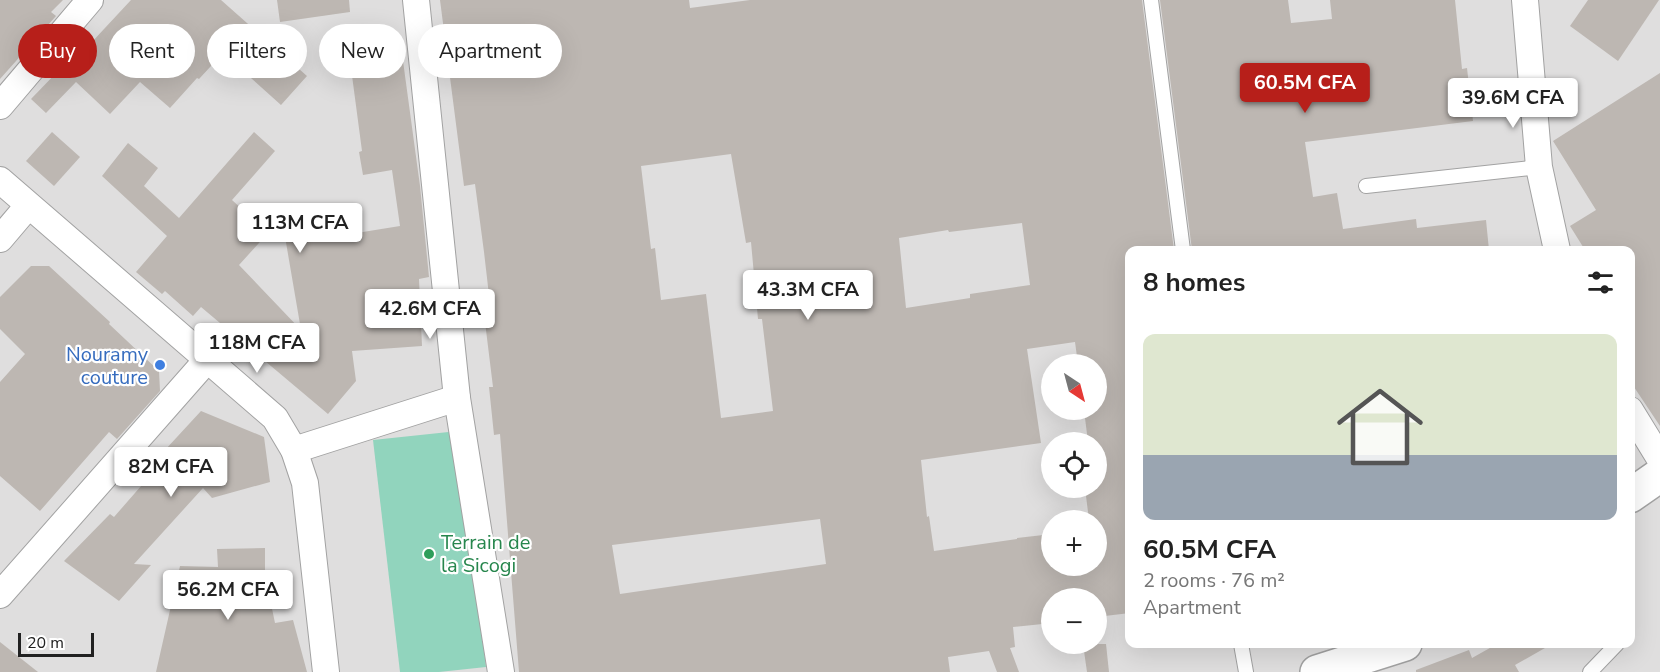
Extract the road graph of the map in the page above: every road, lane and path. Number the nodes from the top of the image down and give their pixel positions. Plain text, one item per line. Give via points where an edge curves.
1 (90, 0) edge
2 (416, 0) edge
3 (1151, 0) edge
4 (1525, 0) edge
5 (0, 106) edge
6 (1539, 167) junction
7 (0, 180) edge
8 (1366, 186) dead end
9 (28, 206) junction
10 (0, 239) edge
11 (1182, 246) edge
12 (1556, 246) edge
13 (207, 360) junction
14 (458, 398) junction
15 (1635, 418) edge
16 (294, 450) junction
17 (1660, 459) edge
18 (1660, 474) edge
19 (1635, 492) edge
20 (0, 596) edge
21 (1243, 648) edge
22 (1392, 648) edge
23 (1613, 648) edge
24 (327, 672) edge
25 (501, 672) edge
26 (1246, 672) edge
27 (1317, 672) edge
28 (1590, 672) edge

1 - 5 street
2 - 14 street
3 - 11 lane
4 - 6 street
6 - 8 lane
6 - 12 street
7 - 9 street
9 - 10 street
9 - 13 street
13 - 16 street via 275,418
13 - 20 street
14 - 16 street
14 - 25 street
15 - 17 street
16 - 24 street via 305,483
18 - 19 street
21 - 26 lane
22 - 27 street
23 - 28 lane

